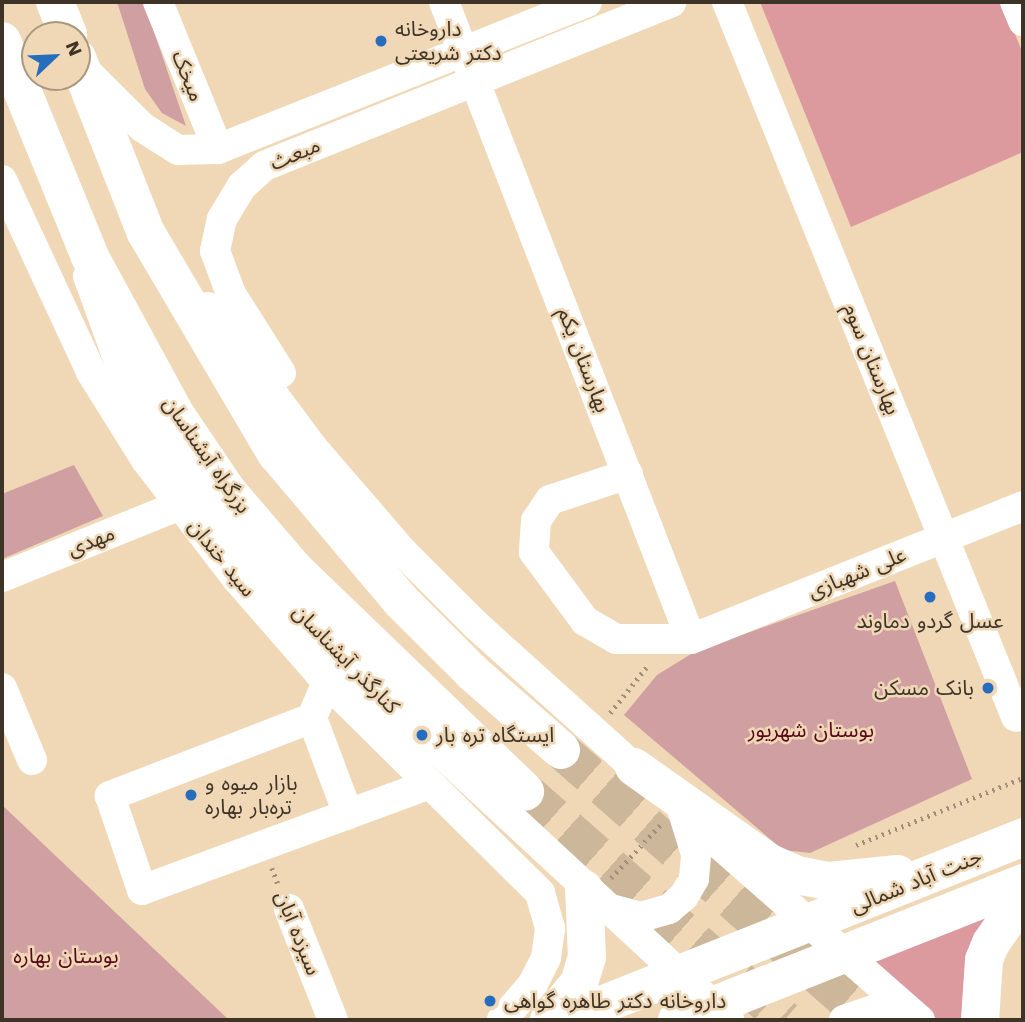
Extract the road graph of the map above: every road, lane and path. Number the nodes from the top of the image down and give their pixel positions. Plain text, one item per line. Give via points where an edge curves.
1 (55, 2) edge
2 (158, 2) edge
3 (444, 2) edge
4 (587, 2) edge
5 (671, 2) edge
6 (727, 2) edge
7 (1015, 2) edge
8 (63, 21) edge
9 (1023, 21) edge
10 (2, 41) edge
11 (463, 50) junction
12 (2, 70) edge
13 (91, 70) edge
14 (477, 80) junction
15 (90, 91) edge
16 (30, 114) junction
17 (218, 149) junction
18 (2, 180) edge
19 (129, 190) junction
20 (74, 218) junction
21 (628, 474) junction
22 (180, 505) junction
23 (1023, 506) edge
24 (944, 538) junction
25 (403, 552) junction
26 (2, 577) edge
27 (691, 639) junction
28 (651, 663) dead end
29 (327, 682) junction
30 (2, 688) edge
31 (1016, 717) dead end
32 (312, 718) junction
33 (617, 726) dead end
34 (561, 750) tunnel mouth
35 (32, 760) dead end
36 (634, 767) junction
37 (1023, 778) edge
38 (428, 785) junction
39 (525, 791) tunnel mouth
40 (348, 814) junction
41 (675, 815) junction
42 (1023, 837) edge
43 (263, 845) junction
44 (848, 848) dead end
45 (982, 854) junction
46 (1023, 883) edge
47 (595, 894) junction
48 (1023, 897) edge
49 (289, 909) joint
50 (808, 923) junction
51 (844, 955) junction
52 (676, 975) junction
53 (706, 1016) edge
54 (334, 1020) edge
55 (502, 1020) edge
56 (549, 1020) edge
57 (565, 1020) edge
58 (844, 1020) edge
59 (917, 1020) edge
60 (980, 1020) edge

1 - 8 main road
2 - 17 street, میخک
3 - 11 street, بهارستان یکم
4 - 11 street, مبعث
5 - 14 street, مبعث
6 - 24 street, بهارستان سوم
7 - 9 street
10 - 16 main road, بزرگراه آبشناسان
11 - 14 street, بهارستان یکم
11 - 17 street, مبعث
12 - 16 main road
13 - 17 street, مبعث via 142,127 178,150
14 - 21 street, بهارستان یکم
14 - 25 street, مبعث via 264,166 242,186 222,219 215,251 231,294 257,338
15 - 19 main road
16 - 20 main road, بزرگراه آبشناسان
18 - 22 street, سید خندان via 91,372
19 - 25 street via 314,449
19 - 34 main road via 145,231 220,365 285,463 401,601 473,673
20 - 39 main road, بزرگراه آبشناسان via 90,257 174,412 228,492 296,571
20 - 47 street, کنارگذر آبشناسان via 95,305 121,367 162,439 211,507 323,640
21 - 27 street, بهارستان یکم
21 - 27 street via 551,500 536,521 534,552 585,621 617,639
22 - 26 street, مهدی
22 - 29 street, سید خندان
23 - 24 street, علی شهبازی
24 - 27 street, علی شهبازی
24 - 31 street, بهارستان سوم
25 - 36 street via 476,625
28 - 33 path via 607,716
29 - 32 street
29 - 38 street, سید خندان
30 - 35 street
32 - 40 street
32 - 43 street via 110,796 142,890
36 - 41 street
36 - 45 main road via 768,862 797,876 829,881 872,878
37 - 44 path
38 - 40 street
38 - 55 street, سید خندان via 526,875 545,904 550,929 546,958 533,984
40 - 43 street
41 - 47 path
41 - 47 street via 696,854 694,879 684,896 669,909 641,917
41 - 50 street
42 - 45 main road, جنت آباد شمالی
43 - 49 path, سیزده آبان
45 - 50 main road, جنت آباد شمالی
46 - 51 main road, جنت آباد شمالی
47 - 52 street, کنارگذر آبشناسان
47 - 56 main road via 579,983
48 - 60 main road via 984,960
49 - 54 street, سیزده آبان
50 - 51 street
50 - 52 main road, جنت آباد شمالی
51 - 53 main road, جنت آباد شمالی
51 - 59 street
52 - 53 street, کنارگذر آبشناسان
52 - 57 main road, جنت آباد شمالی
58 - 59 street via 876,1009

